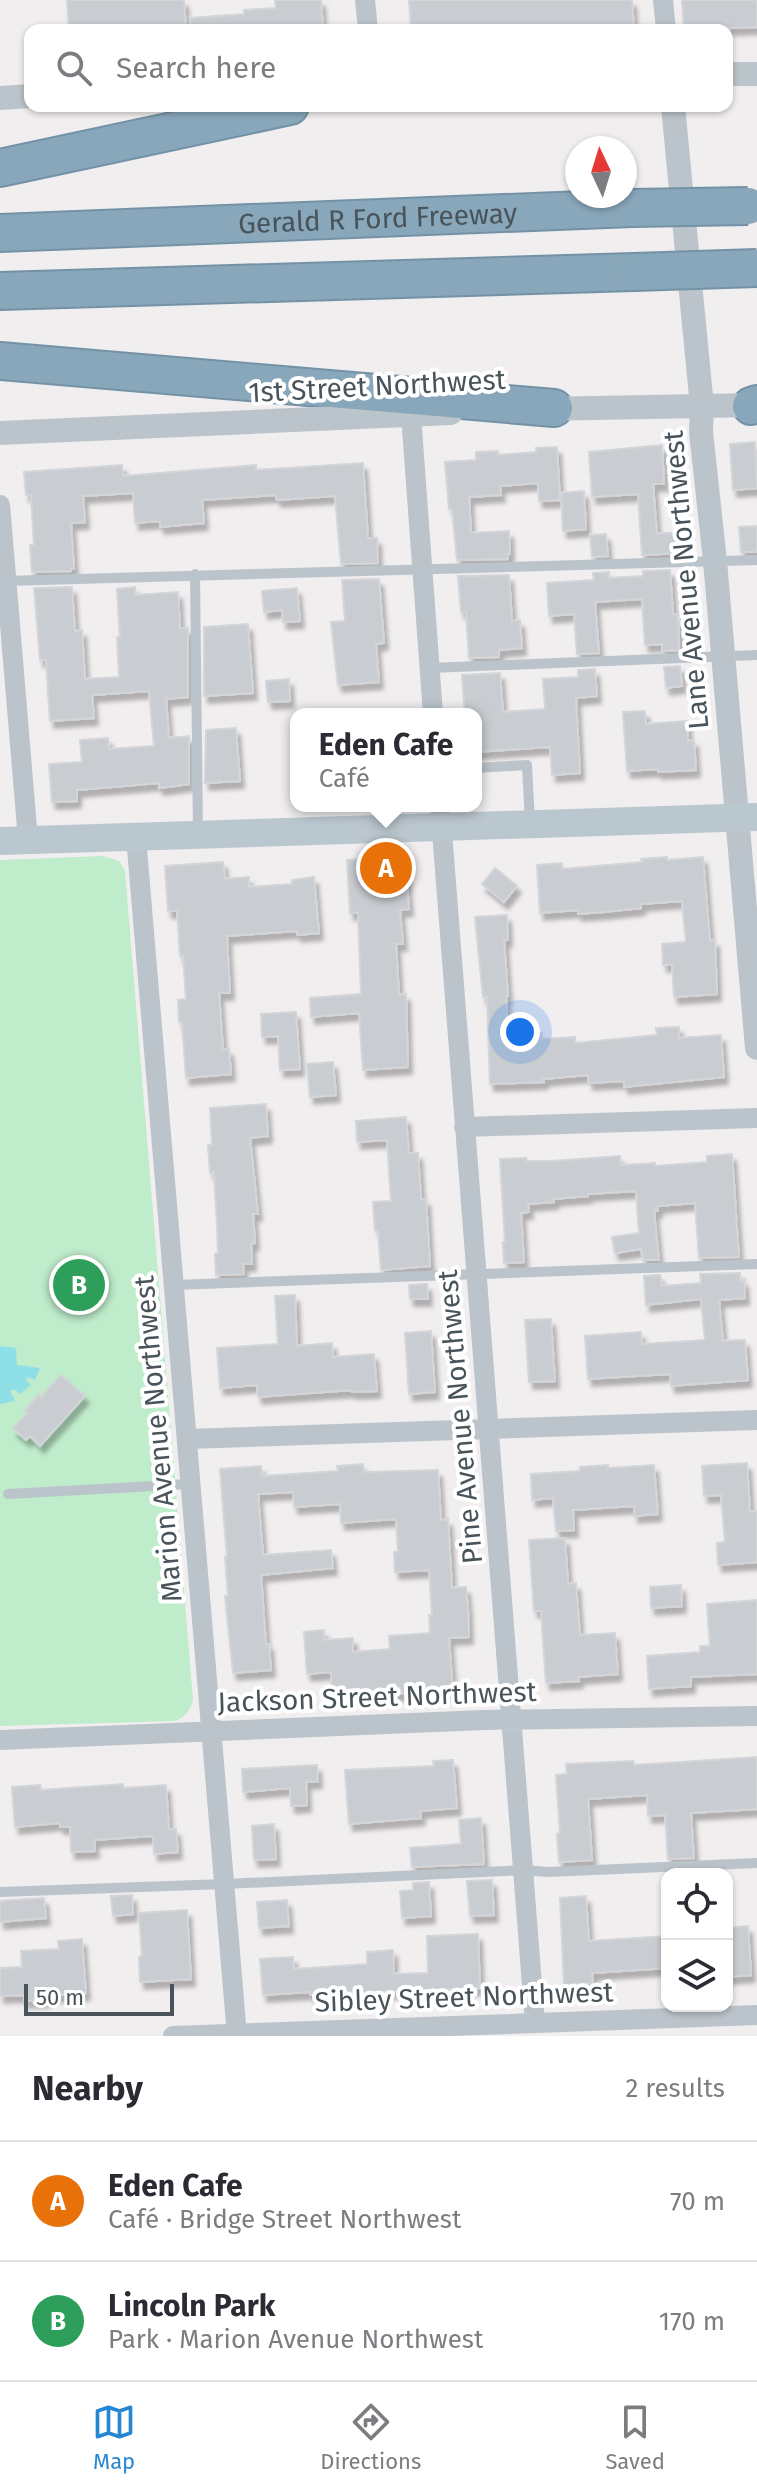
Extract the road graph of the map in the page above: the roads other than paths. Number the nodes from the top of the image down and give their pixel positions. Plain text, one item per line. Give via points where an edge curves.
1 (365, 0) edge
2 (663, 0) edge
3 (367, 24) edge
4 (665, 24) edge
5 (733, 74) edge
6 (757, 74) edge
7 (24, 96) edge
8 (0, 98) edge
9 (266, 112) edge
10 (674, 112) edge
11 (0, 168) edge
12 (753, 206) edge
13 (0, 233) edge
14 (757, 268) edge
15 (0, 291) edge
16 (0, 361) edge
17 (755, 405) edge
18 (702, 407) junction
19 (554, 408) junction
20 (411, 415) junction
21 (0, 433) edge
22 (0, 505) edge
23 (757, 560) edge
24 (715, 561) junction
25 (423, 568) junction
26 (195, 574) junction
27 (6, 581) junction
28 (757, 655) edge
29 (723, 656) junction
30 (430, 668) junction
31 (433, 708) edge
32 (482, 768) edge
33 (441, 817) edge
34 (747, 817) edge
35 (530, 825) junction
36 (198, 834) junction
37 (136, 837) junction
38 (14, 840) edge
39 (751, 918) edge
40 (757, 1048) edge
41 (757, 1118) edge
42 (464, 1127) junction
43 (757, 1264) edge
44 (476, 1275) junction
45 (174, 1285) junction
46 (757, 1420) edge
47 (489, 1428) junction
48 (187, 1439) junction
49 (190, 1484) junction
50 (8, 1494) dead end
51 (757, 1716) edge
52 (512, 1720) junction
53 (210, 1732) junction
54 (0, 1740) edge
55 (757, 1863) edge
56 (524, 1870) junction
57 (225, 1884) junction
58 (0, 1892) edge
59 (757, 2015) edge
60 (535, 2023) junction
61 (237, 2035) edge
62 (173, 2036) edge

1 - 3 street
2 - 4 street
5 - 6 street
7 - 8 street
9 - 11 highway
10 - 18 street, Lane Avenue Northwest
12 - 13 highway, Gerald R Ford Freeway, bridge
14 - 15 highway, bridge
16 - 19 highway
17 - 18 street, 1st Street Northwest
18 - 19 street, 1st Street Northwest
18 - 24 street, Lane Avenue Northwest
19 - 20 street, 1st Street Northwest
20 - 21 street, 1st Street Northwest
20 - 25 street
22 - 27 street
23 - 24 lane
24 - 25 lane
24 - 29 street, Lane Avenue Northwest
25 - 26 lane
25 - 30 street
26 - 27 lane
26 - 36 lane
27 - 38 street
28 - 29 lane
29 - 30 lane
29 - 34 street, Lane Avenue Northwest
30 - 31 street
32 - 35 lane via 527,765
33 - 35 main road
33 - 36 main road
33 - 42 street, Pine Avenue Northwest
34 - 35 main road
34 - 39 street, Lane Avenue Northwest
36 - 37 main road
37 - 38 main road
37 - 45 street, Marion Avenue Northwest
39 - 40 street, Lane Avenue Northwest
41 - 42 street
42 - 44 street, Pine Avenue Northwest
43 - 44 lane
44 - 45 lane
44 - 47 street, Pine Avenue Northwest
45 - 48 street, Marion Avenue Northwest
46 - 47 street
47 - 48 street
47 - 52 street, Pine Avenue Northwest
48 - 49 street, Marion Avenue Northwest
49 - 50 lane
49 - 53 street, Marion Avenue Northwest
51 - 52 street, Jackson Street Northwest
52 - 53 street, Jackson Street Northwest
52 - 56 street, Pine Avenue Northwest
53 - 54 street, Jackson Street Northwest
53 - 57 street, Marion Avenue Northwest
55 - 56 lane
56 - 57 lane
56 - 60 street, Pine Avenue Northwest
57 - 58 lane
57 - 61 street, Marion Avenue Northwest
59 - 60 street, Sibley Street Northwest
60 - 61 street, Sibley Street Northwest
61 - 62 street, Sibley Street Northwest

